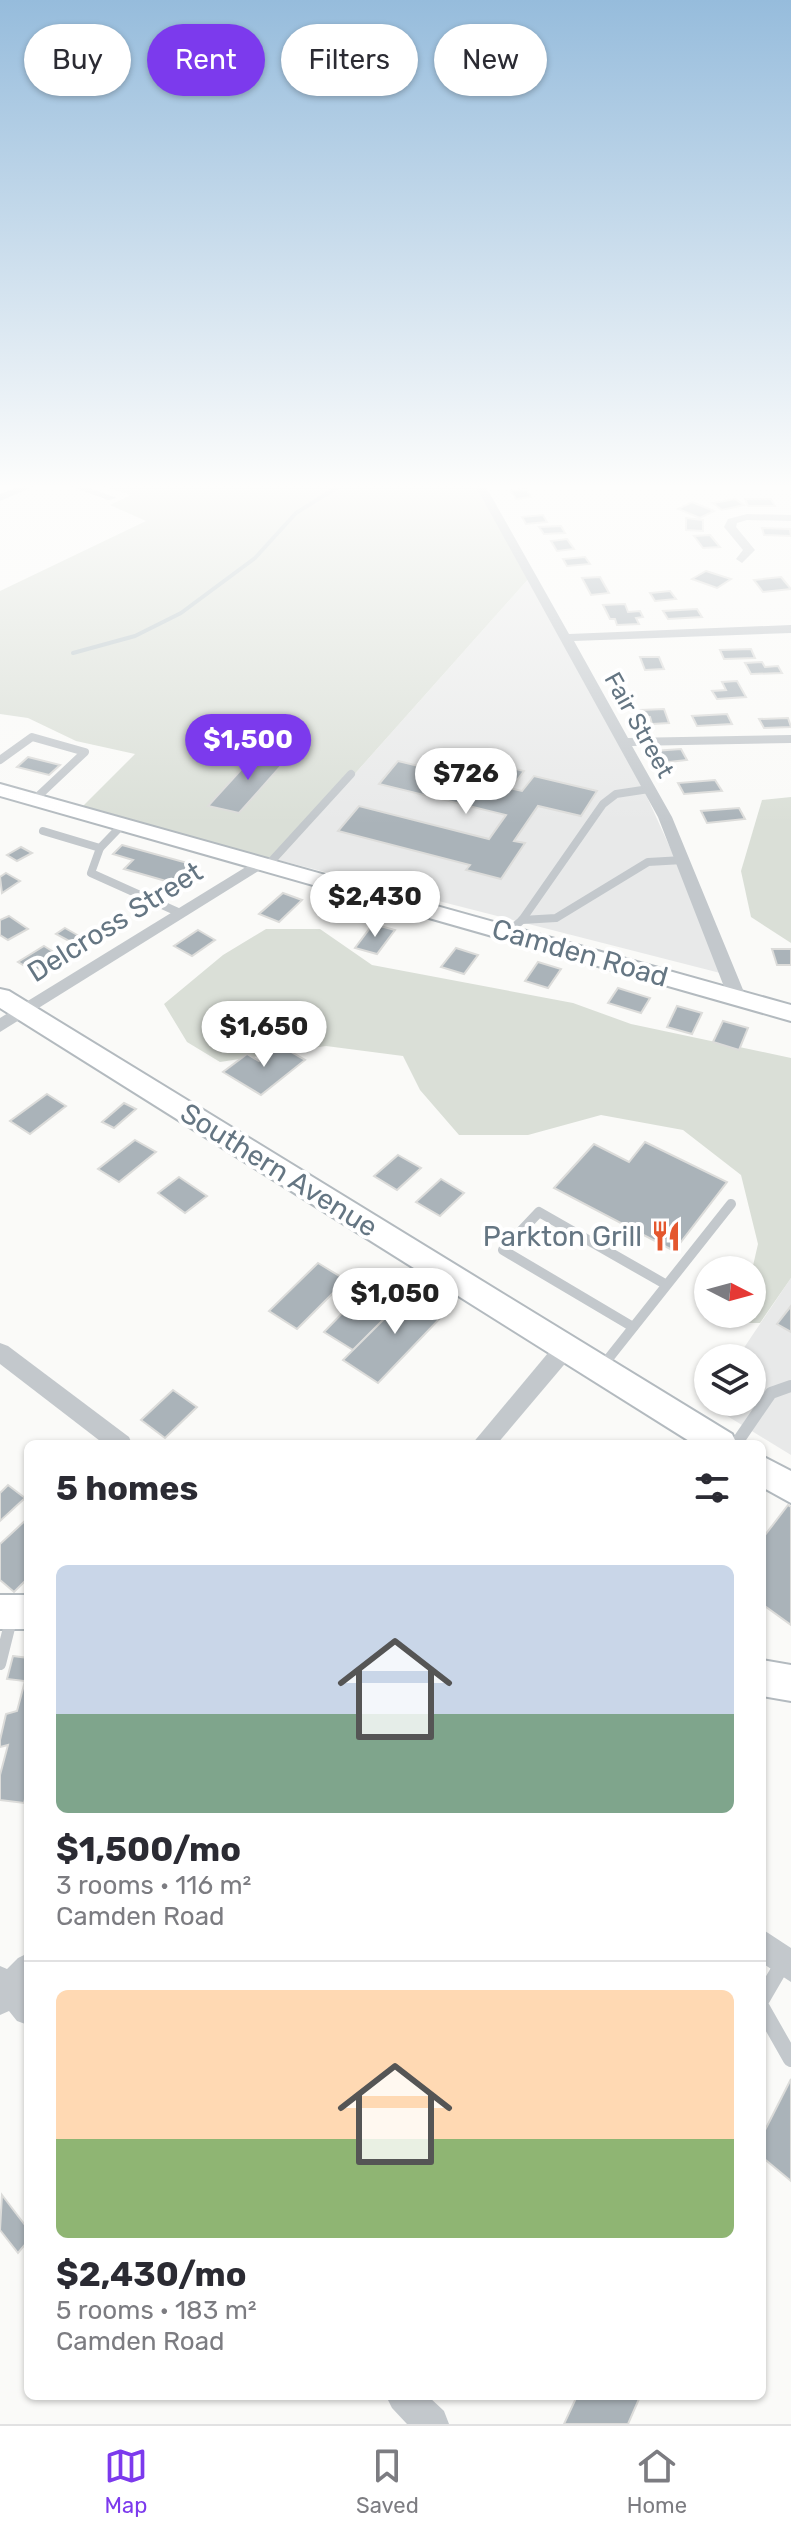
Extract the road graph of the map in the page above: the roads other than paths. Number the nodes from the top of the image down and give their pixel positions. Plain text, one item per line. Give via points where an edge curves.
1 (543, 598) edge
2 (791, 629) edge
3 (565, 638) junction
4 (791, 739) edge
5 (622, 742) junction
6 (0, 760) edge
7 (351, 774) dead end
8 (649, 789) junction
9 (0, 790) edge
10 (34, 800) junction
11 (124, 823) junction
12 (43, 831) dead end
13 (100, 848) junction
14 (683, 860) junction
15 (263, 865) junction
16 (180, 913) junction
17 (514, 926) junction
18 (737, 997) junction
19 (7, 1011) edge
20 (791, 1013) edge
21 (731, 1204) dead end
22 (665, 1284) junction
23 (633, 1327) junction
24 (566, 1347) junction
25 (0, 1352) edge
26 (601, 1369) junction
27 (791, 1386) edge
28 (116, 1440) edge
29 (486, 1440) edge
30 (715, 1440) edge
31 (739, 1440) edge
32 (766, 1472) edge
33 (791, 1488) edge
34 (14, 1612) edge
35 (0, 1664) edge
36 (766, 1679) edge
37 (791, 1683) edge
38 (779, 1957) edge
39 (766, 1989) edge
40 (766, 2015) edge
41 (791, 2059) edge
42 (408, 2400) edge
43 (431, 2424) edge

1 - 3 street, Fair Street
2 - 3 street
3 - 5 street, Fair Street
4 - 5 street
5 - 8 street, Fair Street
6 - 10 lane via 32,737 85,752
7 - 15 lane
8 - 14 street, Fair Street
8 - 17 lane via 616,794 603,804
9 - 10 street, Camden Road
10 - 11 street, Camden Road
11 - 13 lane
11 - 15 street, Camden Road
12 - 13 lane
13 - 16 lane via 91,873
14 - 17 lane via 648,862 556,918
14 - 18 street, Fair Street
15 - 16 street, Delcross Street
15 - 17 street, Camden Road
16 - 19 street, Delcross Street
17 - 18 street, Camden Road
18 - 20 street, Camden Road
19 - 24 street, Southern Avenue
21 - 22 lane
22 - 23 lane
22 - 23 lane via 539,1212 503,1250
23 - 26 lane
24 - 26 street, Southern Avenue
24 - 29 street
25 - 28 street
26 - 30 street, Southern Avenue
27 - 31 lane via 771,1393
32 - 33 street
34 - 35 lane
36 - 37 street
38 - 39 lane
40 - 41 lane
42 - 43 street

